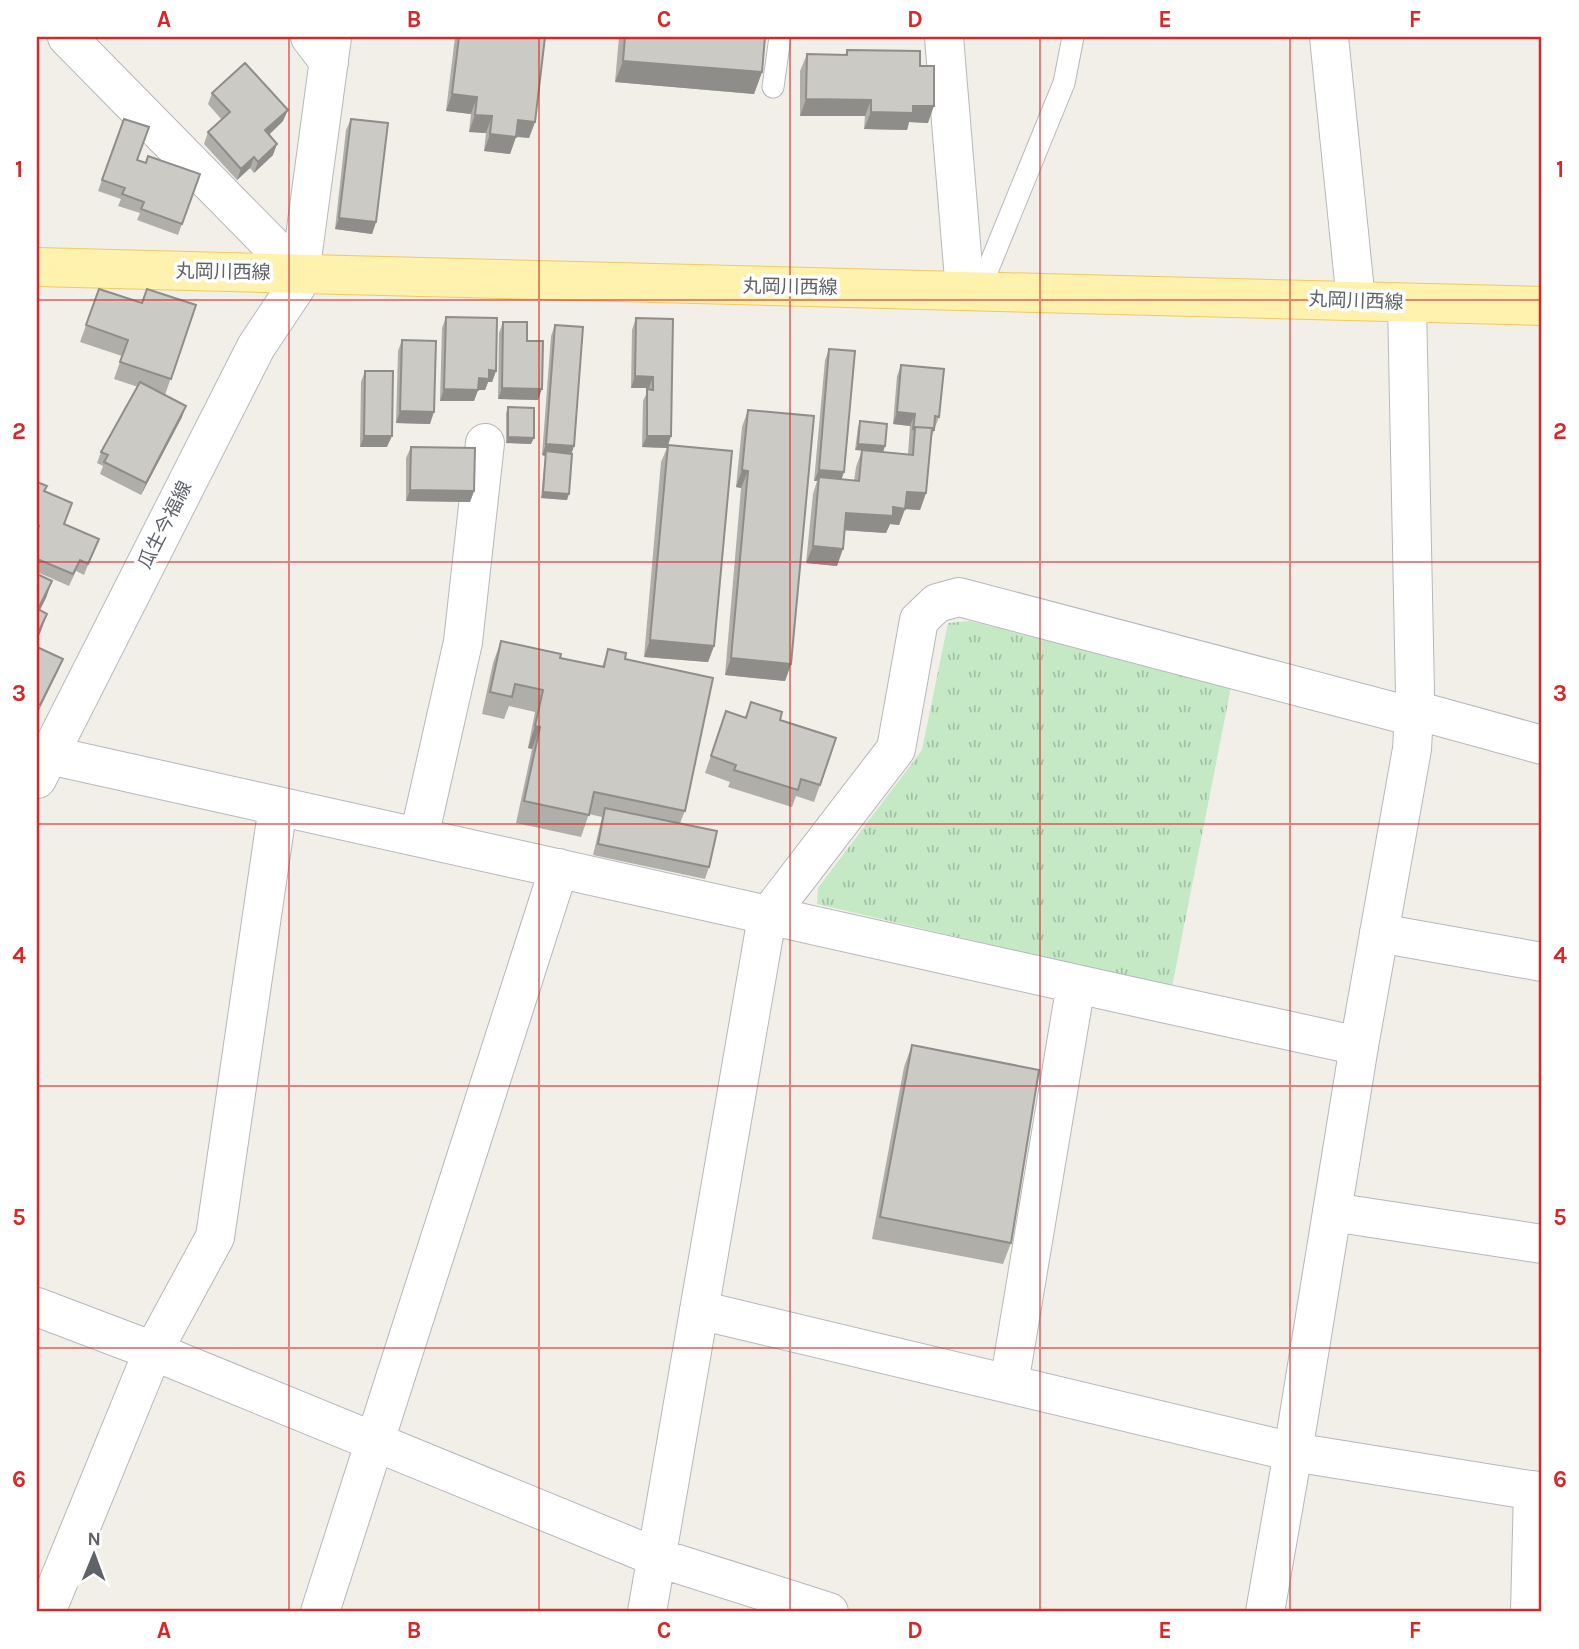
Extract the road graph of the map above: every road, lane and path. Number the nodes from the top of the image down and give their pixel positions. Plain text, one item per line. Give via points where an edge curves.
1 (67, 37) edge
2 (780, 37) edge
3 (944, 37) edge
4 (1073, 37) edge
5 (1329, 37) edge
6 (323, 45) edge
7 (773, 87) dead end
8 (37, 267) edge
9 (300, 274) junction
10 (972, 291) junction
11 (1356, 301) junction
12 (1407, 303) junction
13 (1542, 306) edge
14 (485, 443) dead end
15 (1415, 714) junction
16 (1542, 745) edge
17 (43, 767) edge
18 (278, 806) junction
19 (419, 837) junction
20 (559, 868) junction
21 (767, 917) junction
22 (1379, 933) junction
23 (1542, 962) edge
24 (1076, 984) junction
25 (1359, 1046) junction
26 (1332, 1212) junction
27 (1542, 1244) edge
28 (37, 1307) edge
29 (699, 1310) junction
30 (153, 1351) junction
31 (1009, 1384) junction
32 (375, 1441) junction
33 (1293, 1452) junction
34 (1537, 1491) edge
35 (656, 1557) junction
36 (46, 1612) edge
37 (320, 1612) edge
38 (647, 1612) edge
39 (829, 1612) edge
40 (1265, 1612) edge
41 (1530, 1612) edge

1 - 9 street
2 - 7 lane
3 - 10 street
4 - 10 lane via 1064,83
5 - 11 street
6 - 9 street, 瓜生今福線
8 - 9 main road, 丸岡川西線
9 - 10 main road, 丸岡川西線
9 - 17 street, 瓜生今福線 via 256,346
10 - 11 main road, 丸岡川西線
11 - 12 main road, 丸岡川西線
12 - 13 main road, 丸岡川西線
12 - 15 street
14 - 19 street via 463,642
15 - 16 street
15 - 21 street via 959,597 937,603 919,620 896,749
15 - 22 street
17 - 18 street
18 - 19 street
18 - 30 street via 215,1237
19 - 20 street
20 - 21 street
20 - 32 street
21 - 24 street
21 - 29 street
22 - 23 street
22 - 25 street
24 - 25 street
24 - 31 street
25 - 26 street
26 - 27 street
26 - 33 street
28 - 30 street
29 - 31 street
29 - 35 street
30 - 32 street
30 - 36 street
31 - 33 street
32 - 35 street
32 - 37 street
33 - 34 street
33 - 40 street
34 - 41 street
35 - 38 street
35 - 39 street

